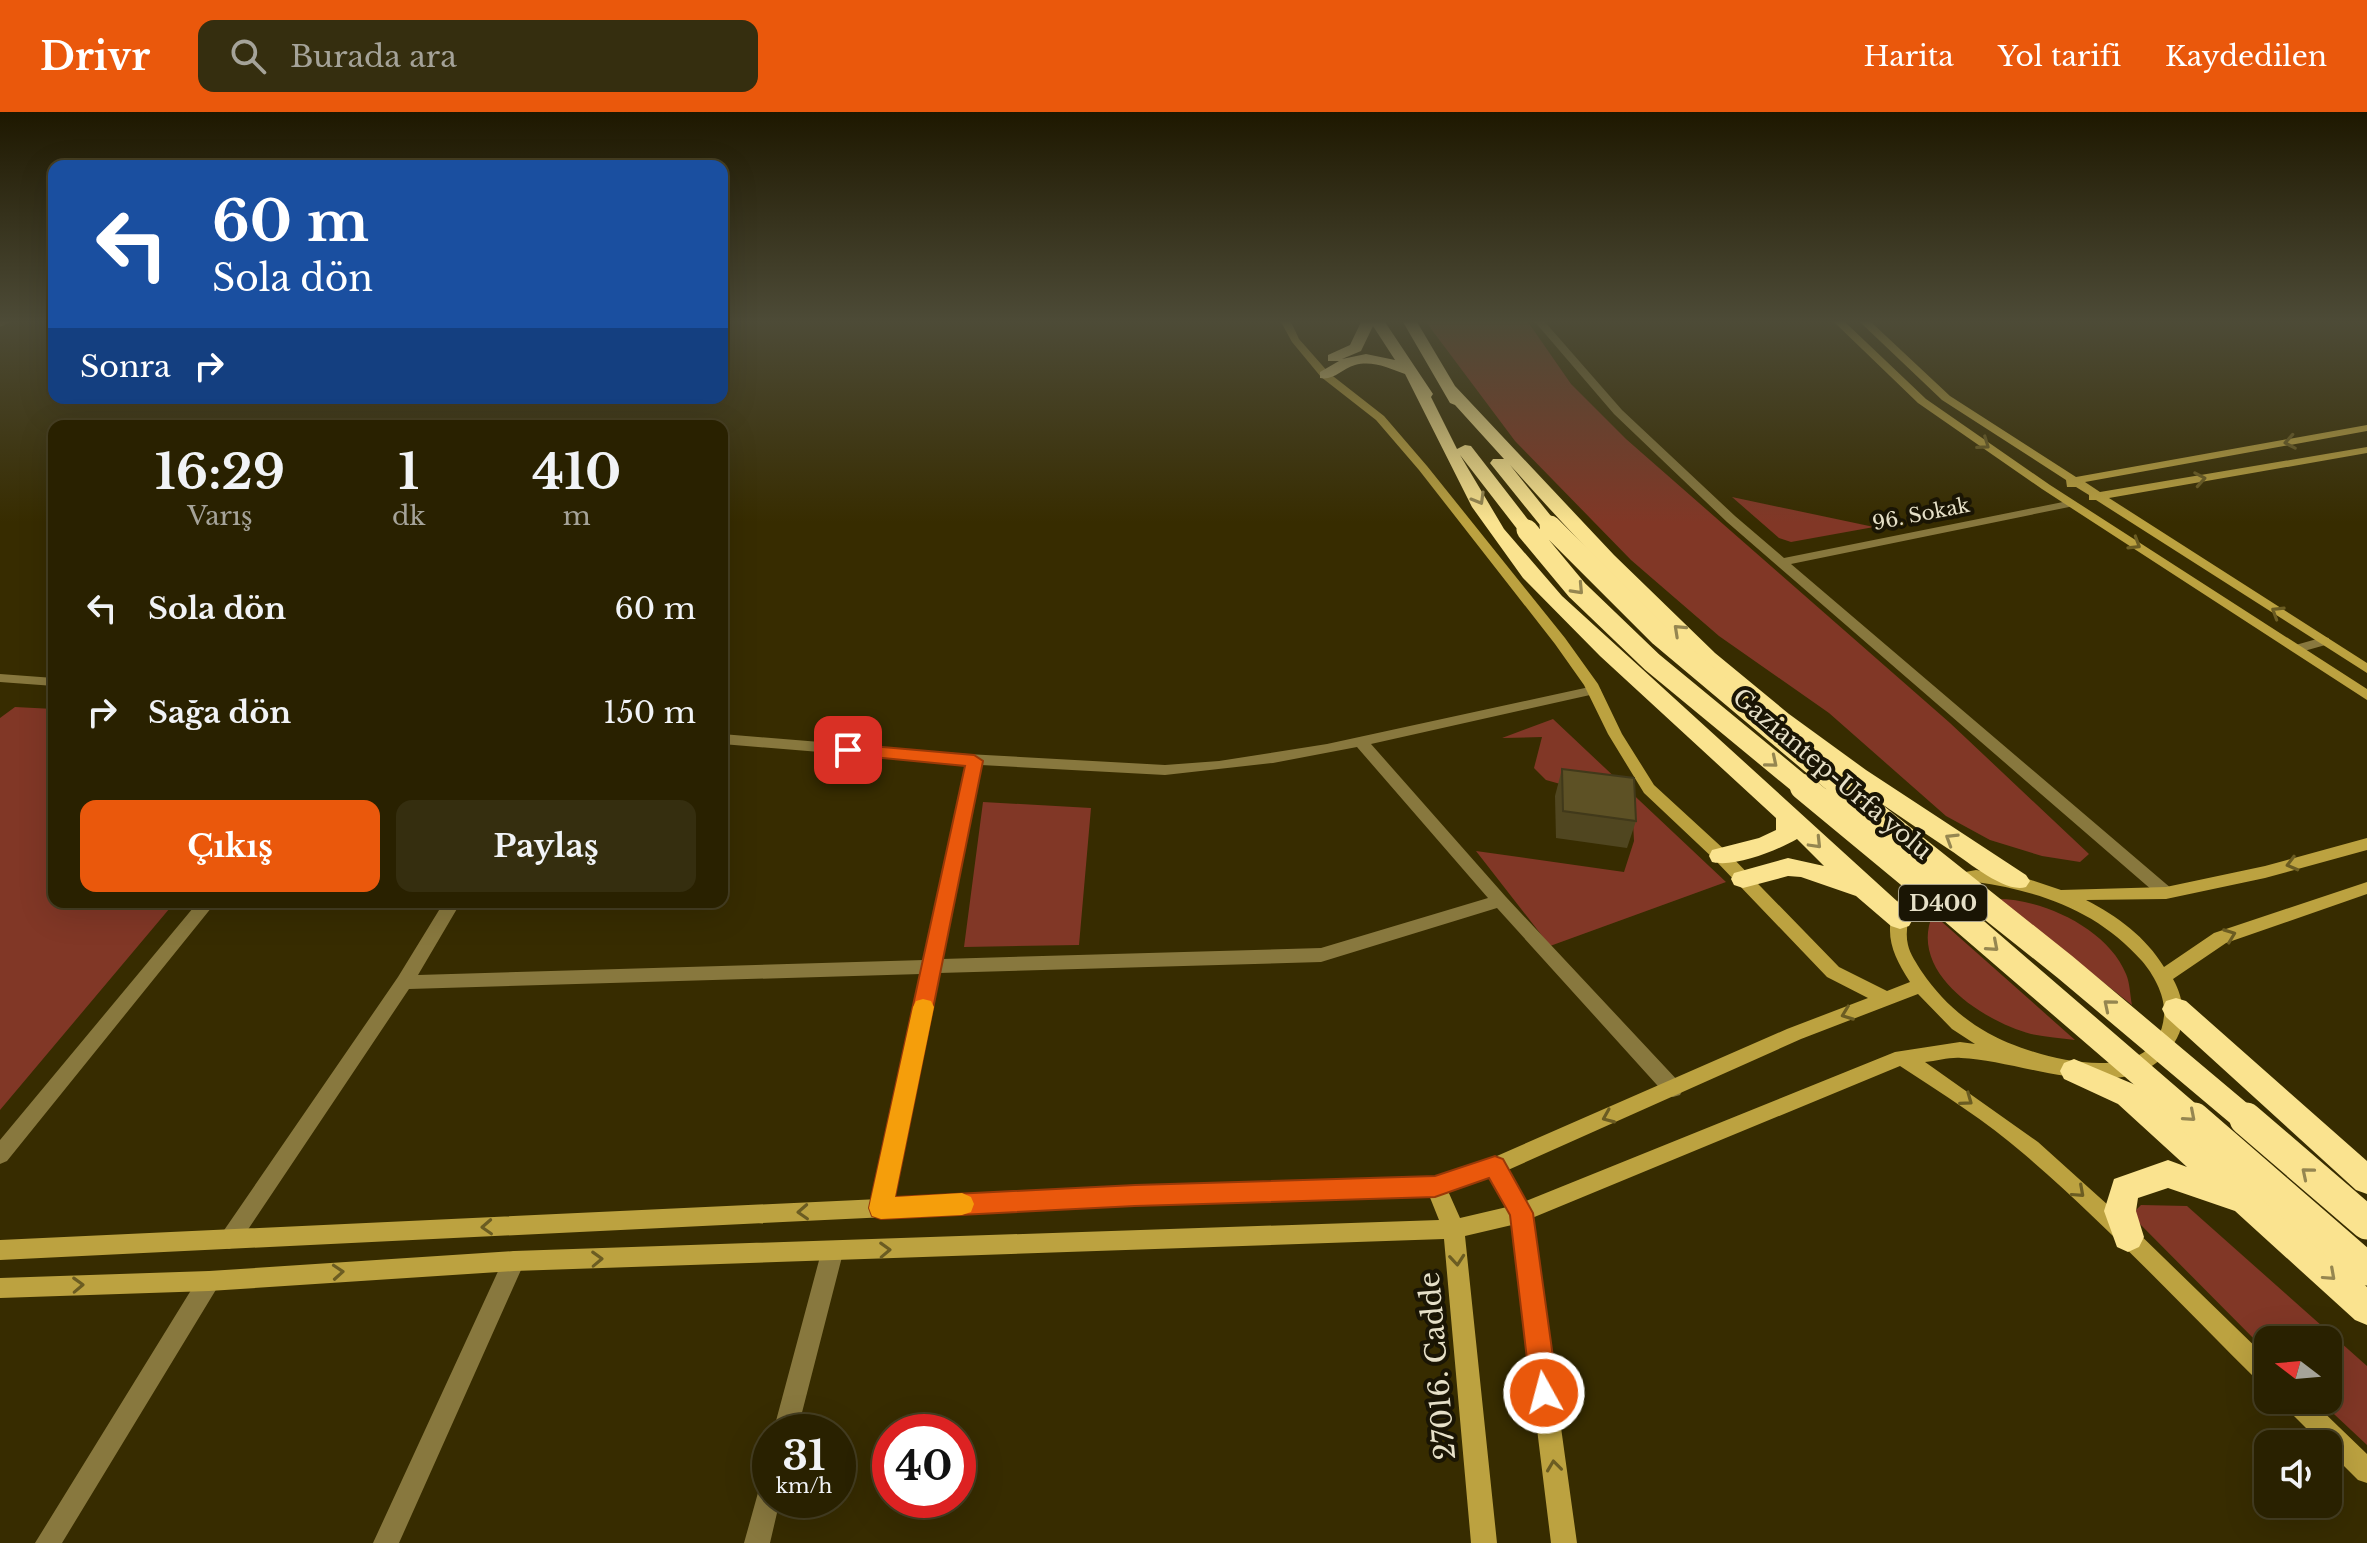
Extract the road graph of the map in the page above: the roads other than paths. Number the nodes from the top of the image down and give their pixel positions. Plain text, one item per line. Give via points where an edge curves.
1 (1344, 389) edge
2 (1419, 389) edge
3 (1423, 389) edge
4 (1449, 389) edge
5 (1450, 389) edge
6 (1598, 389) edge
7 (1909, 389) edge
8 (1936, 389) edge
9 (2367, 428) edge
10 (2367, 450) edge
11 (2071, 481) junction
12 (2095, 496) junction
13 (2069, 503) junction
14 (1539, 528) junction
15 (1781, 562) junction
16 (2324, 641) junction
17 (2297, 649) junction
18 (2367, 669) edge
19 (0, 678) edge
20 (48, 682) edge
21 (1594, 690) junction
22 (2367, 696) edge
23 (728, 740) edge
24 (1359, 740) junction
25 (974, 761) junction
26 (1788, 815) junction
27 (2367, 844) edge
28 (1721, 856) junction
29 (1743, 879) junction
30 (2017, 881) junction
31 (2367, 888) edge
32 (1862, 889) junction
33 (2166, 893) junction
34 (2061, 894) junction
35 (1500, 901) junction
36 (203, 908) edge
37 (449, 908) edge
38 (1900, 919) junction
39 (932, 967) junction
40 (2164, 976) junction
41 (404, 982) junction
42 (1920, 986) junction
43 (1886, 999) junction
44 (2176, 1009) junction
45 (1902, 1057) junction
46 (2026, 1059) junction
47 (2074, 1071) junction
48 (1673, 1089) junction
49 (0, 1155) edge
50 (1495, 1166) junction
51 (2367, 1180) edge
52 (1435, 1186) junction
53 (2253, 1205) junction
54 (881, 1208) junction
55 (1521, 1213) junction
56 (2367, 1223) edge
57 (1454, 1229) junction
58 (2128, 1237) junction
59 (229, 1239) junction
60 (0, 1250) edge
61 (832, 1253) junction
62 (514, 1261) junction
63 (2367, 1269) edge
64 (209, 1281) junction
65 (0, 1288) edge
66 (2367, 1309) edge
67 (2254, 1361) edge
68 (790, 1414) edge
69 (2308, 1414) edge
70 (2367, 1471) edge
71 (763, 1518) edge
72 (48, 1543) edge
73 (386, 1543) edge
74 (757, 1543) edge
75 (1484, 1543) edge
76 (1564, 1543) edge

1 - 21 street via 1380,418 1423,468
2 -> 26 highway via 1481,505 1529,573
3 - 14 highway
4 - 14 highway
30 -> 5 highway via 1902,809 1711,660 1611,564
6 - 15 street
7 -> 13 street
8 - 11 street
9 -> 11 street
12 -> 10 street
11 - 12 street
11 - 13 street
12 - 13 street
16 -> 12 street
13 - 15 street, 96. Sokak
13 -> 17 street
56 -> 14 highway, Gaziantep-Urfa yolu / D400, bridge via 2028,936 1681,655
14 -> 63 highway, Gaziantep-Urfa yolu / D400, bridge via 1577,590 1652,662 1930,892
15 - 33 street
16 - 17 street
16 - 18 street
17 - 22 street
19 - 20 street
21 - 24 street
21 - 28 street via 1649,789
23 - 25 street
24 - 25 street via 1240,763 1162,770
24 - 35 street
25 - 39 street
26 - 28 highway via 1788,834
26 -> 32 highway
27 -> 33 street
28 - 29 street
29 - 32 highway via 1779,867 1803,868
29 - 43 street via 1833,972
30 - 34 street
30 - 38 street via 1976,876 1940,882 1904,904
40 -> 31 street via 2220,938
32 - 38 highway
33 - 34 street
34 - 40 street via 2103,916 2138,944
35 - 39 street via 1321,955
35 - 48 street
36 - 49 street
37 - 41 street
38 - 42 street via 1899,947
39 - 41 street
39 - 54 street
40 - 44 street
41 - 59 street
42 - 43 street
42 - 46 street via 1941,1010 1980,1038
43 -> 48 street
44 - 47 street via 2171,1037 2152,1059 2118,1070
44 - 51 highway
45 - 46 street via 1960,1050
45 - 55 street
45 -> 58 street via 2030,1148
46 - 47 street
47 - 53 highway via 2128,1095
48 -> 50 street
50 - 52 street
50 - 55 street
52 - 54 street
52 - 57 street, 27016. Cadde
53 - 58 highway via 2168,1174 2125,1189 2120,1211
53 -> 66 highway
54 -> 59 street
55 - 57 street
76 -> 55 street
61 -> 57 street
57 -> 75 street, 27016. Cadde
58 - 67 street
59 - 60 street
62 -> 61 street
61 - 68 street
64 -> 62 street
62 - 73 street
65 -> 64 street
64 - 72 street
69 - 70 street
71 - 74 street

